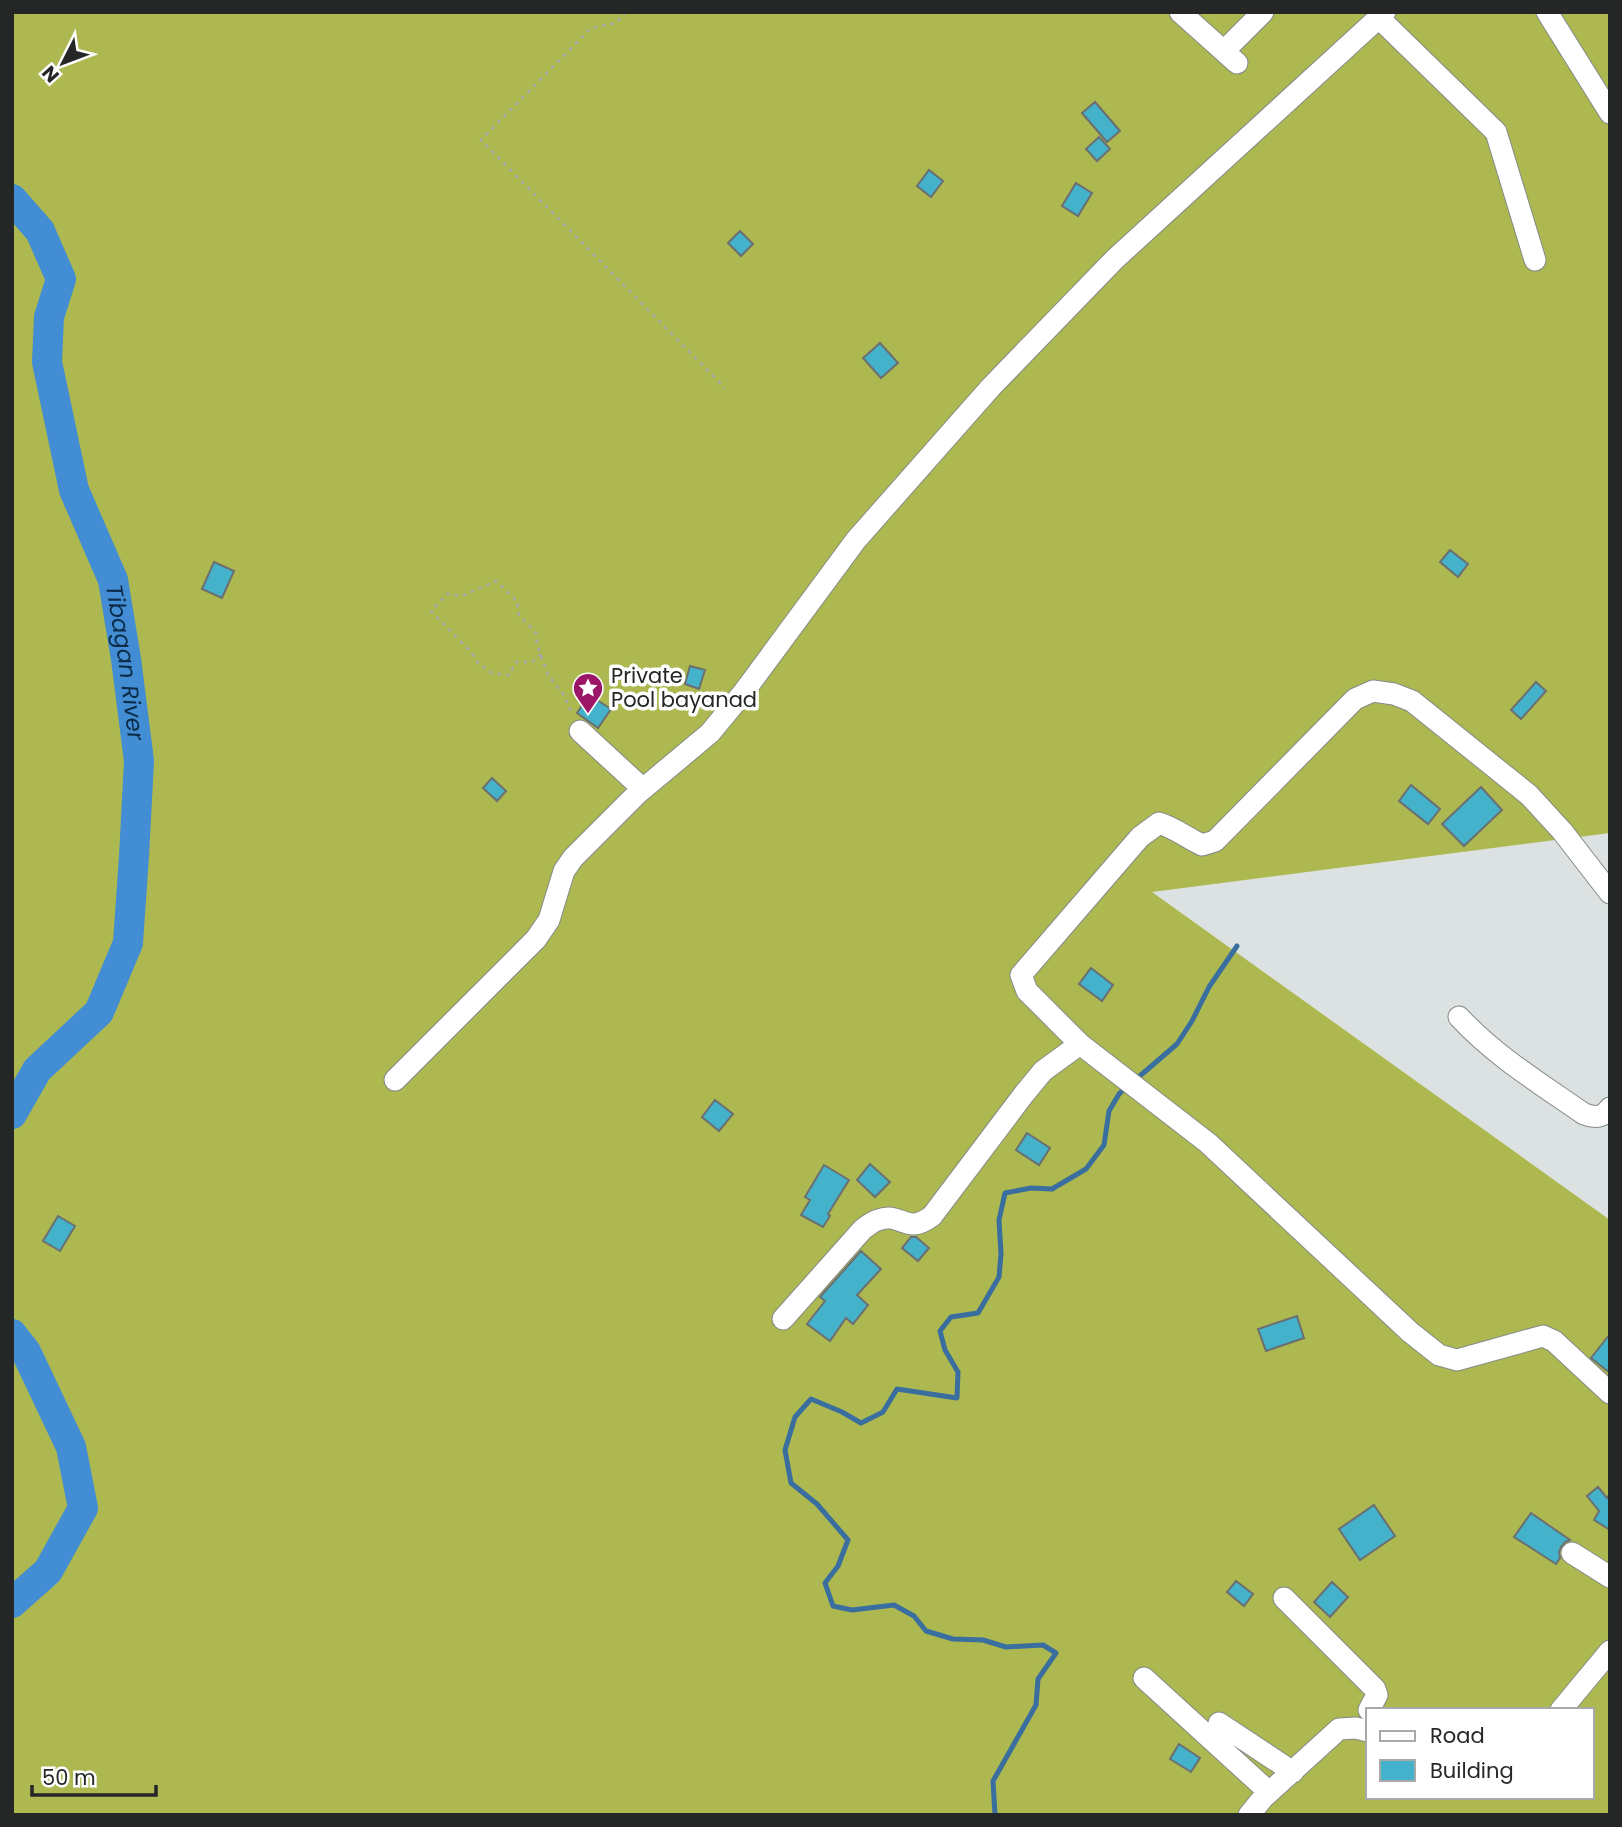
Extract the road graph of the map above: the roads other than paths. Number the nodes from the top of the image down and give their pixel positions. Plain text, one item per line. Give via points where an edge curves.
1 (1180, 12) edge
2 (1264, 12) edge
3 (1547, 12) edge
4 (1382, 15) edge
5 (1610, 113) edge
6 (1535, 260) dead end
7 (580, 731) road end
8 (643, 789) junction
9 (1610, 893) edge
10 (1459, 1017) dead end
11 (1080, 1044) junction
12 (395, 1080) dead end
13 (1610, 1108) edge
14 (783, 1319) dead end
15 (1610, 1393) edge
16 (1572, 1553) dead end
17 (1610, 1577) edge
18 (1284, 1598) dead end
19 (1610, 1651) edge
20 (1144, 1678) dead end
21 (1371, 1708) edge
22 (1563, 1708) edge
23 (1366, 1720) edge
24 (1219, 1723) dead end
25 (1293, 1772) junction
26 (1269, 1792) junction
27 (1249, 1815) edge

1 - 2 street via 1231,57
3 - 5 street
4 - 6 street via 1496,132
4 - 8 street via 1115,260 991,387 856,540 710,733
7 - 8 street
8 - 12 street via 573,858 564,871 549,920 536,939
9 - 11 street via 1529,795 1412,701 1373,691 1355,699 1215,841 1202,845 1159,823 1150,828 1027,967 1021,975 1027,991
10 - 13 street via 1501,1056 1584,1115 1602,1116
11 - 14 street via 1043,1071 932,1216 911,1225 895,1219 876,1220
11 - 15 street via 1208,1143 1439,1355 1457,1360 1543,1336
16 - 17 street
18 - 21 street via 1375,1689
19 - 22 street
20 - 26 street
23 - 25 street via 1339,1730
24 - 25 street
25 - 26 street
26 - 27 street

